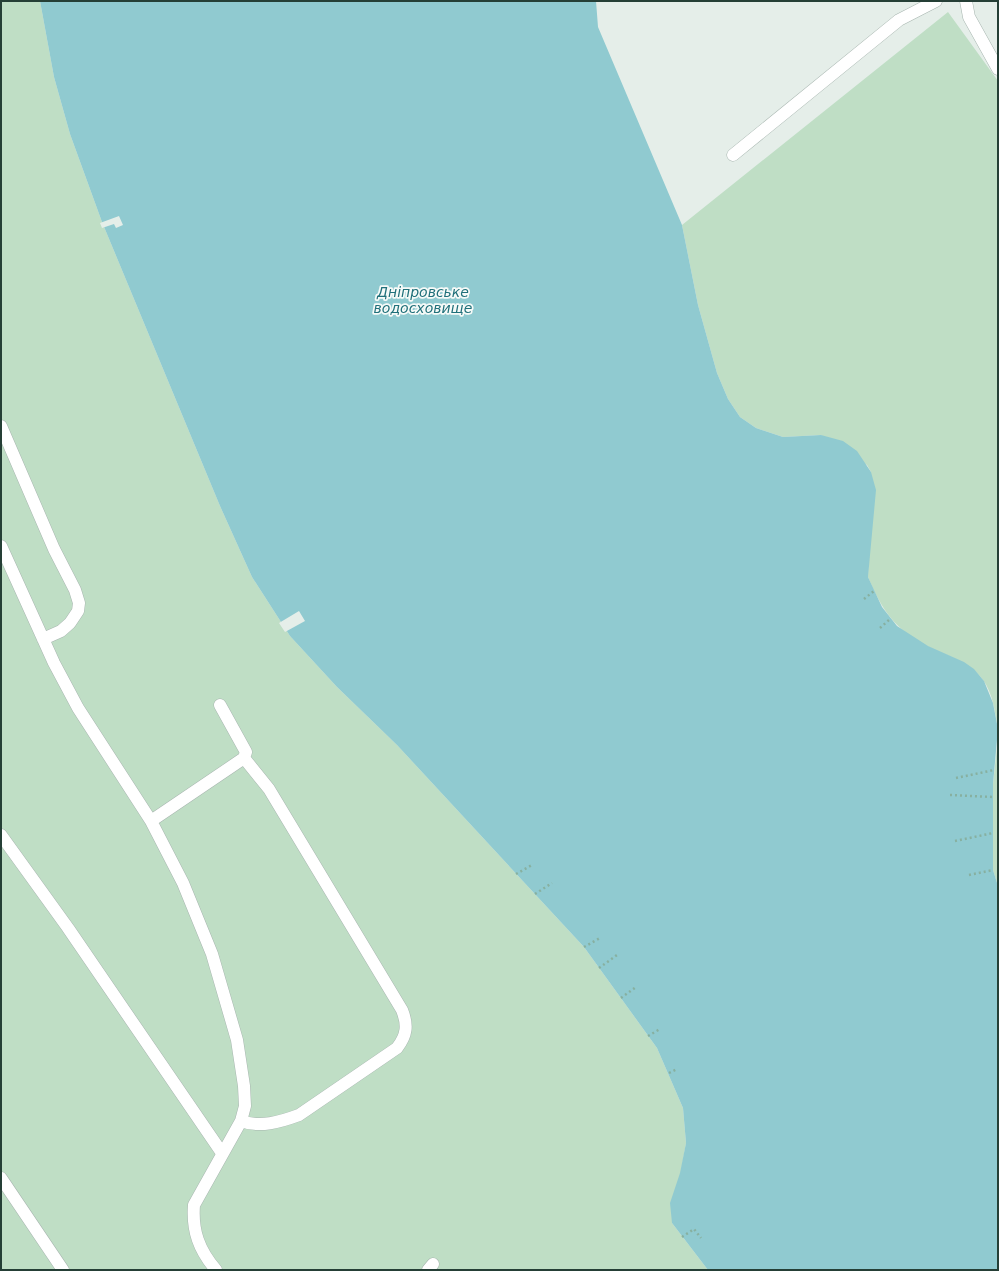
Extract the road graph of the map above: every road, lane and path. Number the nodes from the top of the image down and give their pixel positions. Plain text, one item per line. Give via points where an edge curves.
1 (936, 1) edge
2 (966, 1) edge
3 (998, 69) edge
4 (733, 155) dead end
5 (1, 426) edge
6 (1, 546) edge
7 (874, 591) dead end
8 (864, 599) dead end
9 (890, 619) dead end
10 (880, 628) dead end
11 (43, 639) junction
12 (220, 704) dead end
13 (244, 758) junction
14 (994, 770) dead end
15 (956, 778) dead end
16 (950, 795) dead end
17 (993, 797) dead end
18 (151, 821) junction
19 (993, 833) dead end
20 (1, 835) edge
21 (955, 841) dead end
22 (532, 865) dead end
23 (993, 870) dead end
24 (516, 874) dead end
25 (969, 875) dead end
26 (552, 883) dead end
27 (534, 894) dead end
28 (600, 938) dead end
29 (584, 948) dead end
30 (617, 955) dead end
31 (599, 968) dead end
32 (636, 986) dead end
33 (621, 998) dead end
34 (660, 1029) dead end
35 (648, 1036) dead end
36 (677, 1069) dead end
37 (669, 1073) dead end
38 (241, 1121) junction
39 (222, 1153) junction
40 (1, 1178) edge
41 (682, 1237) dead end
42 (701, 1238) dead end
43 (63, 1270) edge
44 (216, 1270) edge

1 - 4 street via 899,20
2 - 3 street via 969,17
5 - 11 street via 79,603 78,612 70,623 61,631
6 - 11 street
7 - 8 path
9 - 10 path
11 - 18 street via 78,708
12 - 13 street via 246,752
13 - 18 street
13 - 38 street via 273,796 402,1010 407,1031 397,1048 299,1115 259,1125
14 - 15 path
16 - 17 path
18 - 38 street via 183,883 212,954 237,1040 245,1106
19 - 21 path
20 - 39 street
22 - 24 path
23 - 25 path
26 - 27 path
28 - 29 path
30 - 31 path
32 - 33 path
34 - 35 path
36 - 37 path
38 - 39 street
39 - 44 street via 194,1205 193,1220 203,1254
40 - 43 street
41 - 42 path via 694,1229

